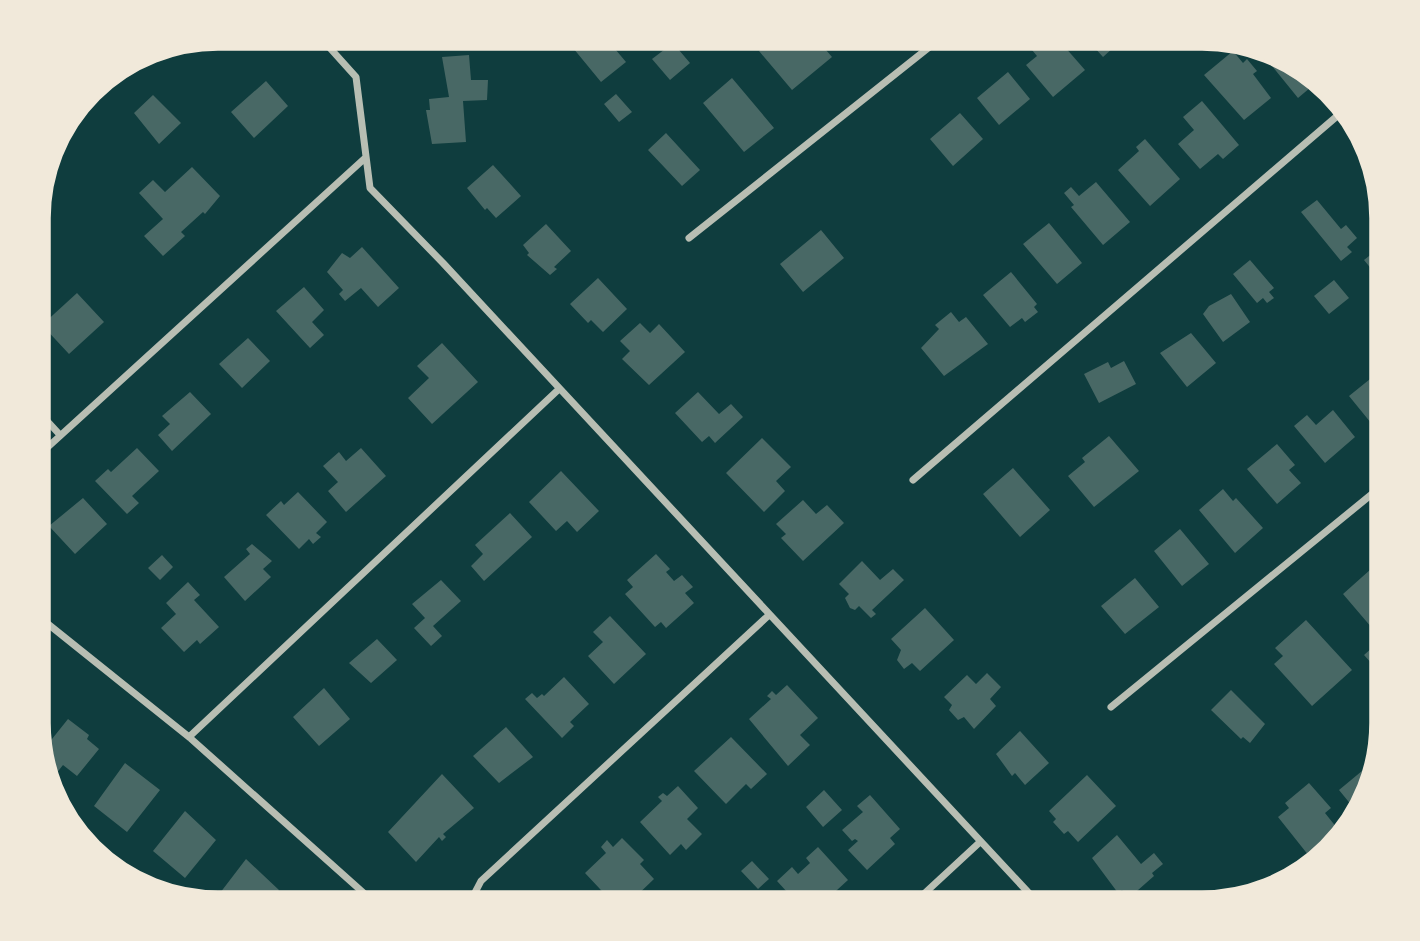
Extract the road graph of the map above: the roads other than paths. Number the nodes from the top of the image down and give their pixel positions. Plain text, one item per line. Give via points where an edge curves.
1 (331, 49) edge
2 (927, 49) edge
3 (1337, 116) edge
4 (364, 159) junction
5 (690, 238) dead end
6 (559, 388) junction
7 (49, 423) edge
8 (60, 435) junction
9 (49, 446) edge
10 (914, 480) dead end
11 (1371, 495) edge
12 (769, 615) junction
13 (49, 625) edge
14 (1111, 706) dead end
15 (189, 737) junction
16 (980, 842) junction
17 (363, 892) edge
18 (475, 892) edge
19 (926, 892) edge
20 (1028, 892) edge

1 - 4 street via 356,77
2 - 5 street
3 - 10 street
4 - 6 street via 370,188
4 - 8 street
6 - 12 street
6 - 15 street
7 - 8 street
8 - 9 street
11 - 14 street
12 - 16 street
12 - 18 street via 481,881
13 - 15 street
15 - 17 street
16 - 19 street
16 - 20 street

